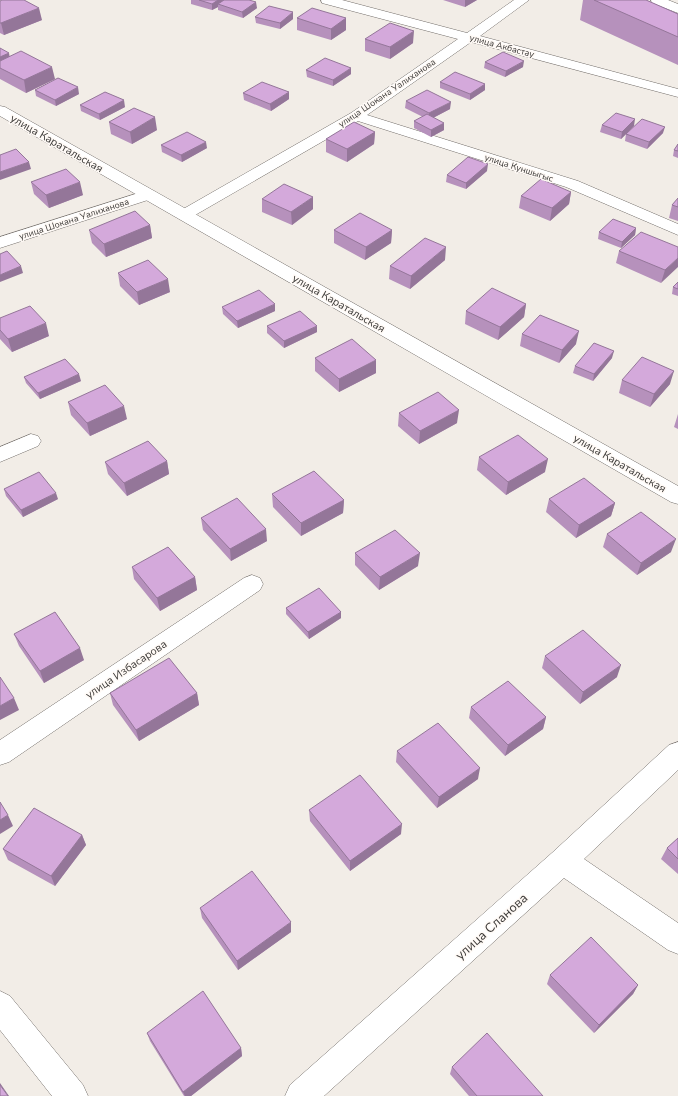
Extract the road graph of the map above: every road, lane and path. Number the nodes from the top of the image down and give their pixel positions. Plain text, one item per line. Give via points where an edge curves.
1 (327, 0) edge
2 (523, 0) edge
3 (657, 0) edge
4 (678, 9) edge
5 (468, 37) junction
6 (678, 93) edge
7 (0, 110) edge
8 (356, 116) junction
9 (148, 195) junction
10 (184, 215) junction
11 (678, 230) edge
12 (0, 243) edge
13 (31, 441) dead end
14 (0, 455) edge
15 (678, 496) edge
16 (252, 584) dead end
17 (678, 753) edge
18 (0, 754) edge
19 (563, 861) junction
20 (678, 940) edge
21 (0, 1006) edge
22 (72, 1096) edge
23 (301, 1096) edge

1 - 5 street, улица Акбастау
2 - 5 street, улица Шокана Уалиханова
3 - 4 street
5 - 6 street, улица Акбастау
5 - 8 street, улица Шокана Уалиханова
7 - 9 street, улица Каратальская
8 - 10 street, улица Шокана Уалиханова
8 - 11 street, улица Куншыгыс via 572,184
9 - 10 street, улица Каратальская
9 - 12 street, улица Шокана Уалиханова
10 - 15 street, улица Каратальская
13 - 14 street
16 - 18 street, улица Избасарова
17 - 19 street, улица Сланова
19 - 20 street
19 - 23 street, улица Сланова
21 - 22 street

